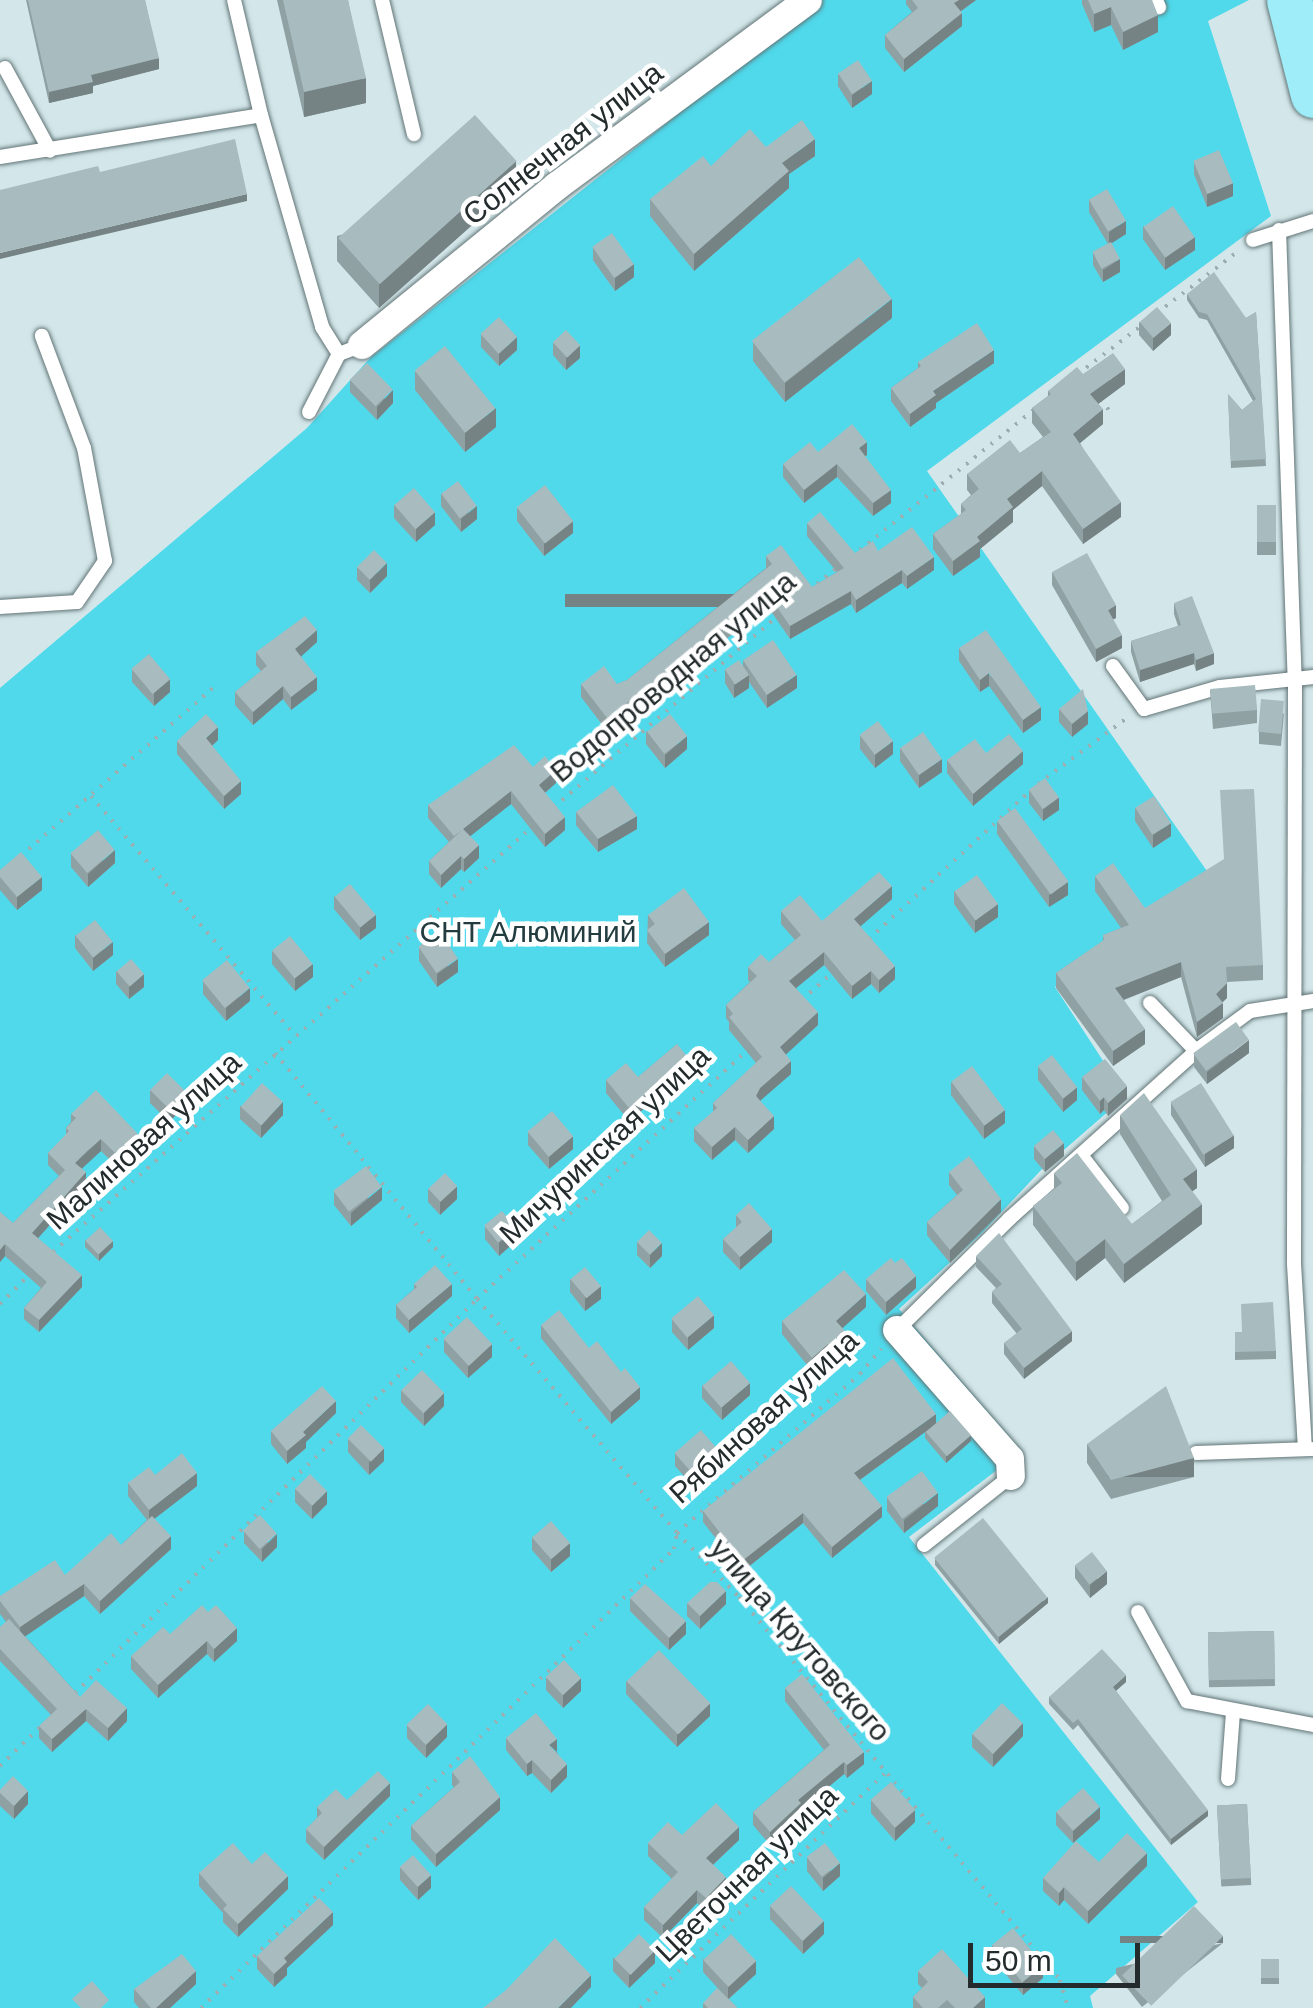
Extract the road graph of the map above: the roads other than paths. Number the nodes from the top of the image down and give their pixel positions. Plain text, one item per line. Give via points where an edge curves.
1 (234, 0) edge
2 (382, 0) edge
3 (808, 0) edge
4 (1289, 0) edge
5 (4, 68) dead end
6 (1313, 95) edge
7 (261, 115) junction
8 (414, 134) dead end
9 (50, 151) junction
10 (0, 157) edge
11 (1313, 221) edge
12 (1279, 230) junction
13 (1253, 240) road end
14 (42, 336) dead end
15 (350, 350) junction
16 (308, 412) dead end
17 (0, 607) edge
18 (1114, 666) dead end
19 (1313, 678) edge
20 (1294, 680) junction
21 (1313, 1001) edge
22 (1150, 1003) dead end
23 (1295, 1003) junction
24 (1196, 1051) junction
25 (1145, 1096) junction
26 (1154, 1110) edge
27 (1082, 1155) junction
28 (1122, 1208) edge
29 (897, 1330) joint
30 (1309, 1449) edge
31 (1196, 1453) edge
32 (1011, 1476) joint
33 (924, 1544) dead end
34 (1138, 1612) dead end
35 (1232, 1713) junction
36 (1313, 1725) edge
37 (1228, 1779) dead end

1 - 7 lane
2 - 8 lane
3 - 15 street, Солнечная улица
4 - 6 main road
5 - 9 lane
7 - 9 lane
7 - 15 lane via 322,327
9 - 10 lane
11 - 12 lane
12 - 13 lane
12 - 20 lane
14 - 17 lane via 84,448 105,561 77,602
15 - 16 lane
18 - 20 lane via 1144,709 1220,686
19 - 20 lane
20 - 23 lane
21 - 23 lane, Рябиновая улица
22 - 24 lane
23 - 24 lane, Рябиновая улица via 1250,1011
23 - 30 lane via 1294,1264
24 - 25 lane, Рябиновая улица
25 - 26 lane
25 - 27 lane, Рябиновая улица
27 - 28 lane
27 - 29 lane, Рябиновая улица
29 - 32 street via 1010,1459
30 - 31 lane
32 - 33 lane
34 - 35 lane via 1186,1700
35 - 36 lane
35 - 37 lane

